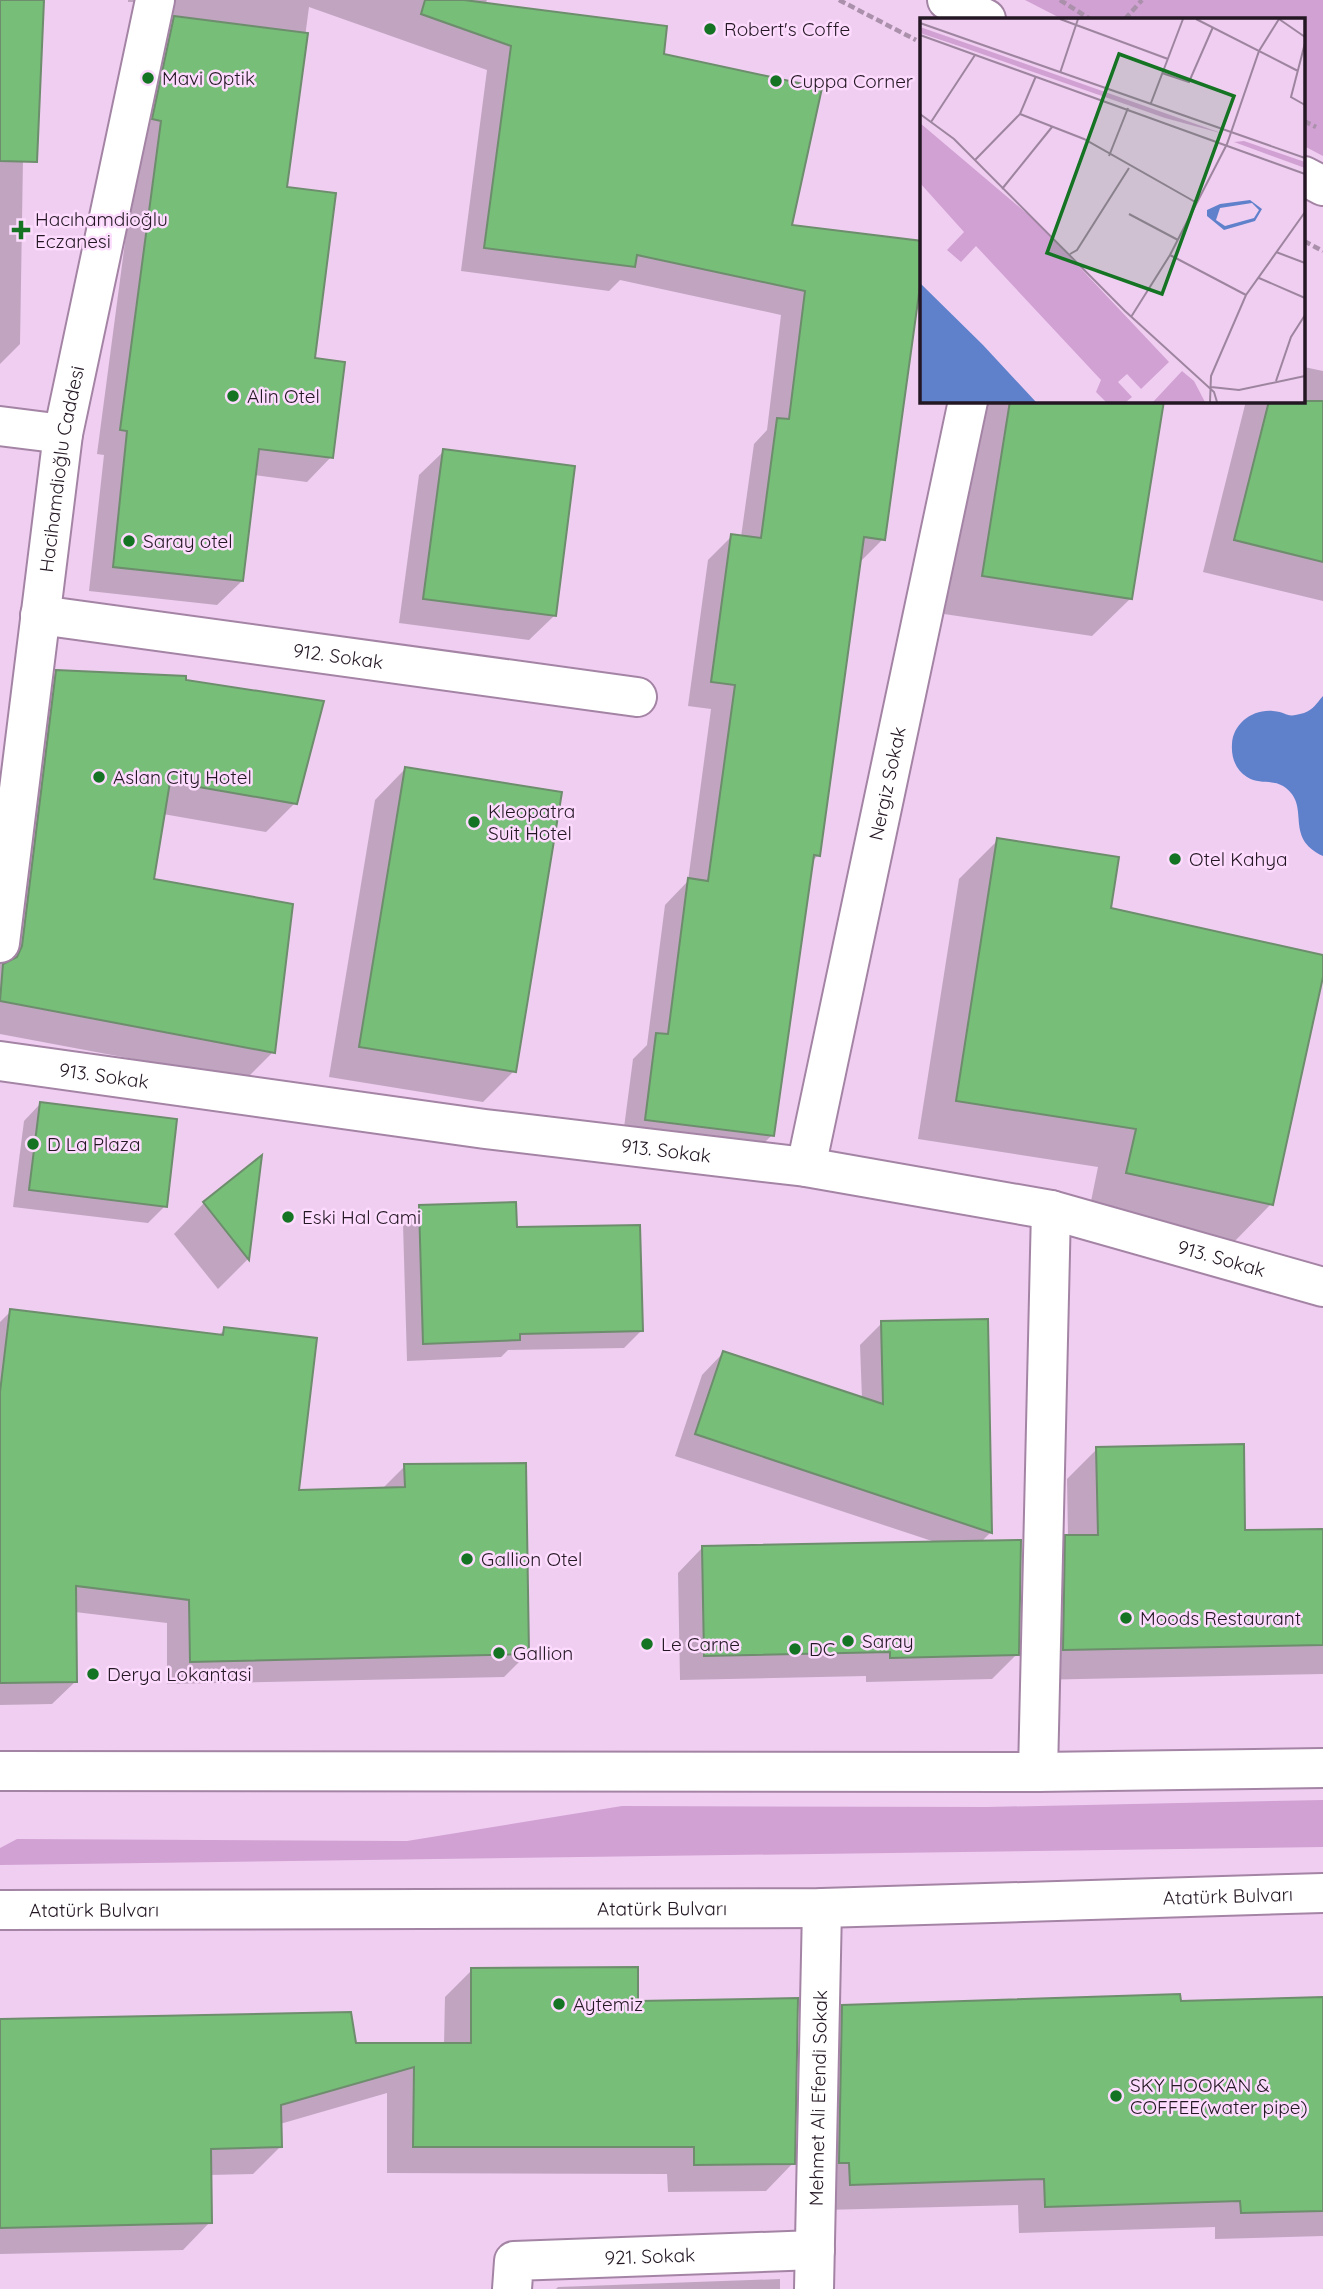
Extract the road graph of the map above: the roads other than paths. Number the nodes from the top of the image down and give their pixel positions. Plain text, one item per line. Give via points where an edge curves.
1 (155, 0) edge
2 (947, 0) edge
3 (984, 18) edge
4 (1306, 177) edge
5 (1323, 186) edge
6 (968, 402) edge
7 (0, 426) edge
8 (63, 435) junction
9 (40, 615) junction
10 (637, 697) dead end
11 (0, 943) edge
12 (0, 1061) edge
13 (806, 1167) junction
14 (1051, 1210) junction
15 (1323, 1287) edge
16 (1323, 1768) edge
17 (0, 1771) edge
18 (1038, 1772) junction
19 (1323, 1893) edge
20 (822, 1908) junction
21 (0, 1910) edge
22 (815, 2250) junction
23 (512, 2289) edge
24 (814, 2289) edge

1 - 8 street, Hacihamdioğlu Caddesi
2 - 3 street
4 - 5 street
6 - 13 street, Nergiz Sokak
7 - 8 street
8 - 9 street, Hacihamdioğlu Caddesi
9 - 10 street, 912. Sokak
9 - 11 street, Hacihamdioğlu Caddesi
12 - 13 street, 913. Sokak via 472,1127
13 - 14 street, 913. Sokak
14 - 15 street, 913. Sokak
14 - 18 street
16 - 18 street
17 - 18 street
19 - 20 street, Atatürk Bulvarı
20 - 21 street, Atatürk Bulvarı
20 - 22 street, Mehmet Ali Efendi Sokak
22 - 23 street, 921. Sokak via 514,2260
22 - 24 street, Mehmet Ali Efendi Sokak

